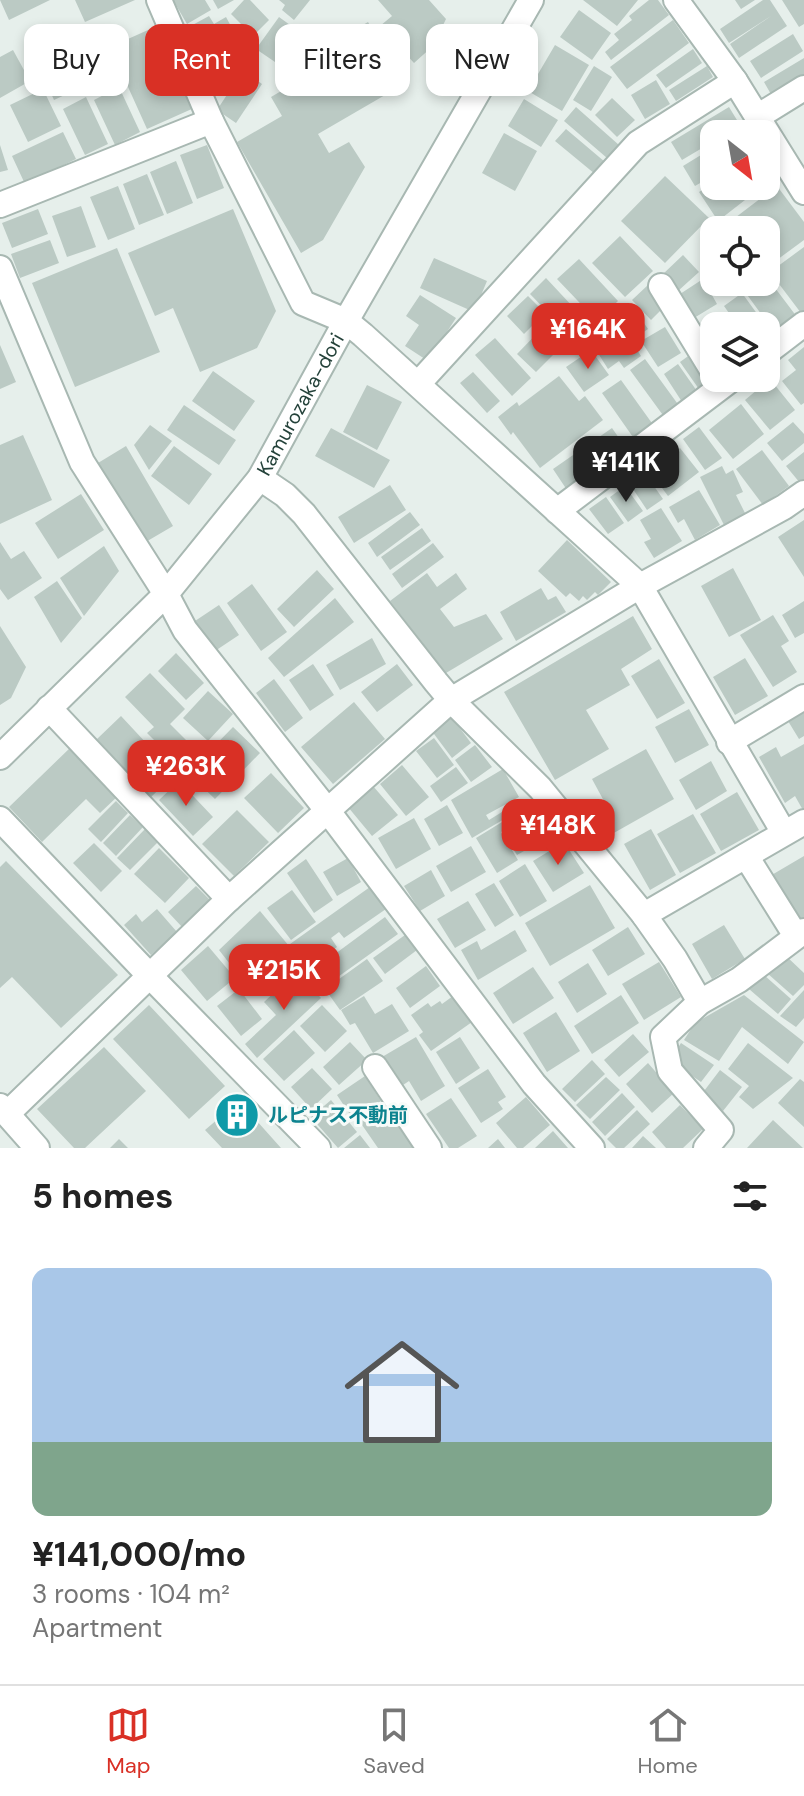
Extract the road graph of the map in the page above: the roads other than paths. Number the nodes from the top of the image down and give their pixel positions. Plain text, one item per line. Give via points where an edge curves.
1 (159, 0) edge
2 (531, 0) edge
3 (676, 0) edge
4 (735, 81) junction
5 (804, 88) edge
6 (757, 117) junction
7 (211, 121) junction
8 (804, 192) edge
9 (0, 205) edge
10 (0, 268) edge
11 (661, 286) dead end
12 (346, 321) junction
13 (804, 324) edge
14 (780, 342) edge
15 (700, 345) edge
16 (418, 384) junction
17 (706, 392) edge
18 (260, 478) junction
19 (804, 493) edge
20 (557, 511) junction
21 (640, 586) junction
22 (166, 594) junction
23 (804, 697) edge
24 (451, 700) junction
25 (49, 708) junction
26 (729, 742) junction
27 (0, 757) edge
28 (327, 810) junction
29 (0, 819) edge
30 (794, 828) edge
31 (746, 856) junction
32 (229, 899) junction
33 (644, 915) junction
34 (798, 942) edge
35 (149, 975) junction
36 (700, 1002) junction
37 (375, 1067) dead end
38 (3, 1110) edge
39 (37, 1148) edge
40 (318, 1148) edge
41 (429, 1148) edge
42 (592, 1148) edge
43 (706, 1148) edge

1 - 7 street
2 - 12 street, Kamurozaka-dori
3 - 4 street
4 - 6 street
4 - 16 street via 638,143
5 - 6 street
6 - 8 street
7 - 9 street
7 - 12 street via 303,303
10 - 22 street via 82,462
11 - 15 street
12 - 16 street
12 - 18 street, Kamurozaka-dori
13 - 14 street
16 - 20 street
17 - 20 street
18 - 22 street, Kamurozaka-dori
18 - 24 street via 304,514
19 - 21 street
20 - 21 street
21 - 24 street
21 - 26 street
22 - 25 street, Kamurozaka-dori
22 - 28 street via 185,630
23 - 26 street
24 - 28 street
24 - 33 street via 540,788
25 - 27 street, Kamurozaka-dori
25 - 32 street
26 - 30 street
28 - 32 street
28 - 42 street via 534,1084
29 - 35 street
30 - 31 street
31 - 33 street
31 - 34 street
32 - 35 street
33 - 36 street
34 - 36 street
35 - 38 street
35 - 40 street
36 - 43 street via 663,1037 670,1071 721,1130
37 - 41 street
38 - 39 street

